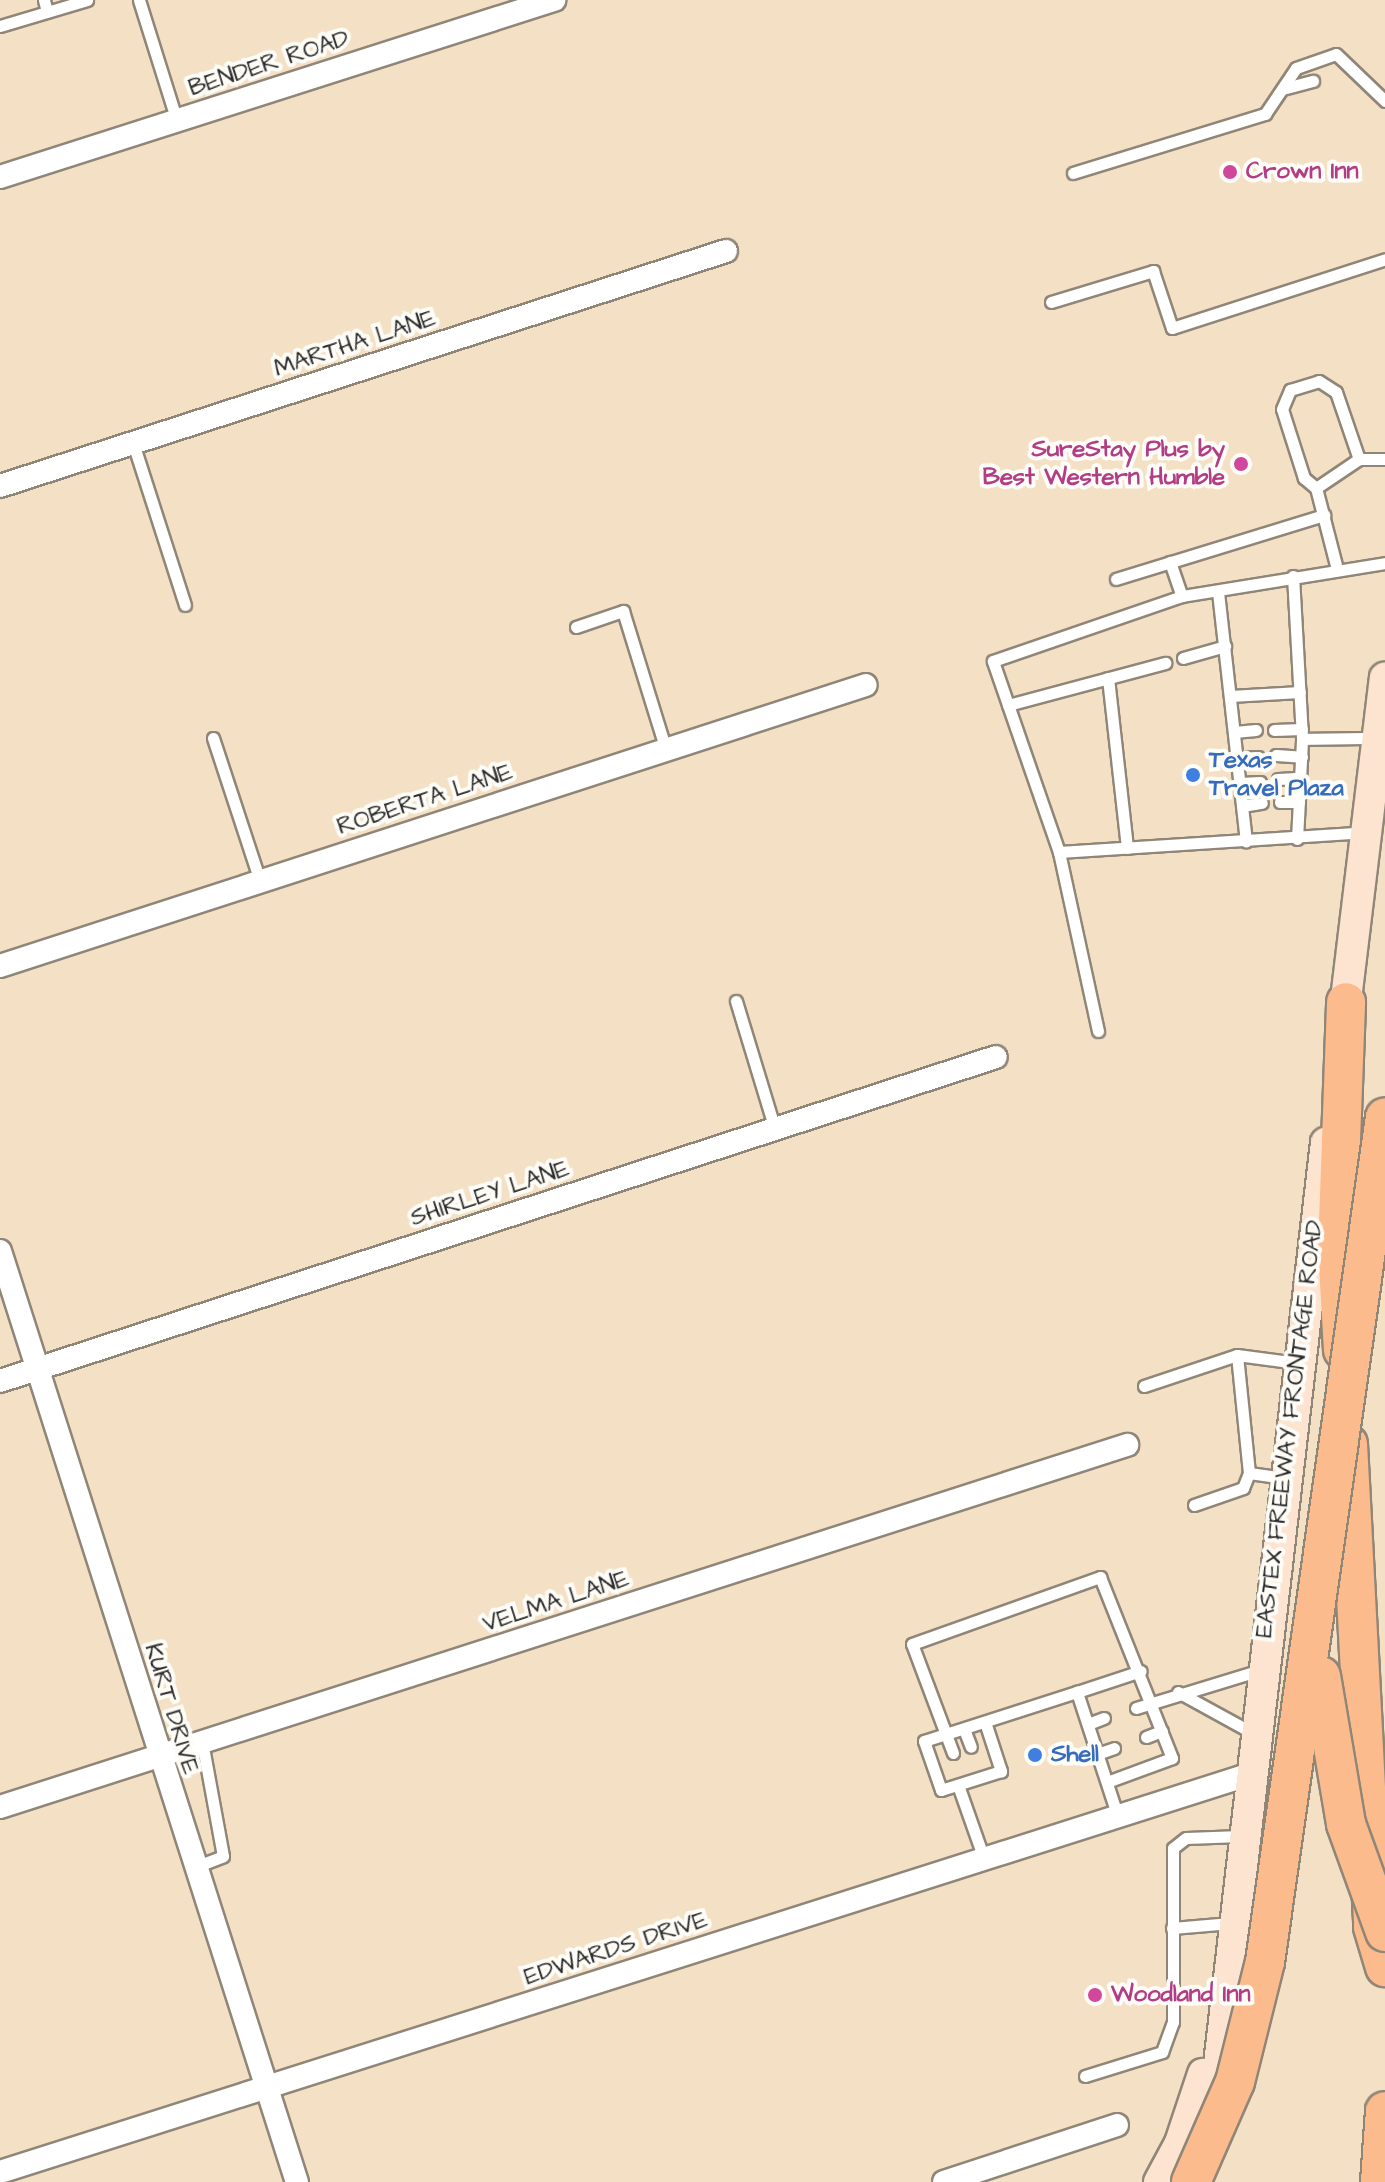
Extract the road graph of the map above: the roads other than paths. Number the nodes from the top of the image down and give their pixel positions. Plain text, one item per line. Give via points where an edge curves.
1 (87, 0) edge
2 (139, 0) edge
3 (554, 0) edge
4 (45, 6) edge
5 (498, 8) edge
6 (0, 26) edge
7 (1353, 70) junction
8 (1338, 74) dead end
9 (1313, 81) dead end
10 (1286, 88) junction
11 (1385, 101) edge
12 (177, 121) junction
13 (1073, 173) dead end
14 (0, 177) edge
15 (726, 251) dead end
16 (1385, 259) edge
17 (1051, 302) dead end
18 (133, 443) junction
19 (1359, 459) junction
20 (1385, 459) edge
21 (0, 486) edge
22 (1316, 488) junction
23 (1324, 515) junction
24 (1170, 562) junction
25 (1385, 563) edge
26 (1337, 569) junction
27 (1293, 576) junction
28 (1116, 579) dead end
29 (1218, 592) junction
30 (1182, 596) junction
31 (185, 605) dead end
32 (576, 627) dead end
33 (1225, 646) junction
34 (1183, 658) dead end
35 (1165, 663) dead end
36 (1108, 678) junction
37 (1385, 678) edge
38 (866, 685) dead end
39 (1300, 692) junction
40 (1230, 696) junction
41 (1008, 705) junction
42 (1256, 730) dead end
43 (1274, 730) dead end
44 (1234, 732) junction
45 (1302, 734) junction
46 (213, 738) dead end
47 (1378, 738) junction
48 (666, 750) junction
49 (1276, 755) dead end
50 (1258, 757) dead end
51 (1302, 757) junction
52 (1237, 758) junction
53 (1300, 778) junction
54 (1278, 779) dead end
55 (1260, 782) dead end
56 (1240, 783) junction
57 (1280, 802) dead end
58 (1299, 802) junction
59 (1262, 803) dead end
60 (1242, 806) junction
61 (1368, 832) junction
62 (1297, 839) junction
63 (1246, 841) junction
64 (1127, 848) junction
65 (1059, 852) junction
66 (260, 881) junction
67 (0, 966) edge
68 (736, 1001) dead end
69 (1346, 1002) junction
70 (1098, 1031) dead end
71 (996, 1057) dead end
72 (1385, 1117) edge
73 (775, 1129) junction
74 (0, 1251) edge
75 (1237, 1355) junction
76 (1297, 1363) junction
77 (39, 1368) junction
78 (0, 1381) edge
79 (1144, 1386) dead end
80 (1127, 1445) dead end
81 (1249, 1473) junction
82 (1283, 1478) junction
83 (1194, 1505) dead end
84 (1319, 1589) junction
85 (1260, 1670) junction
86 (1141, 1671) junction
87 (1077, 1692) junction
88 (1178, 1692) junction
89 (1152, 1703) junction
90 (1136, 1708) dead end
91 (1104, 1718) dead end
92 (985, 1722) junction
93 (1088, 1724) junction
94 (964, 1729) junction
95 (1162, 1731) junction
96 (1253, 1733) junction
97 (947, 1734) junction
98 (1146, 1737) dead end
99 (202, 1742) junction
100 (971, 1747) dead end
101 (1114, 1748) dead end
102 (953, 1753) dead end
103 (1097, 1754) junction
104 (158, 1756) junction
105 (977, 1764) dead end
106 (958, 1770) dead end
107 (1248, 1775) junction
108 (981, 1777) junction
109 (1107, 1782) junction
110 (960, 1784) junction
111 (0, 1807) edge
112 (1118, 1817) junction
113 (1241, 1836) junction
114 (984, 1859) junction
115 (194, 1868) junction
116 (1231, 1923) junction
117 (1172, 1928) junction
118 (1385, 1932) edge
119 (1385, 1967) edge
120 (1226, 1969) junction
121 (1085, 2076) dead end
122 (265, 2087) junction
123 (1385, 2111) edge
124 (1117, 2125) dead end
125 (0, 2172) edge
126 (297, 2182) edge
127 (944, 2182) edge
128 (1159, 2182) edge
129 (1191, 2182) edge
130 (1208, 2182) edge
131 (1380, 2182) edge

1 - 4 lane
2 - 12 lane
3 - 5 street, BENDER ROAD
4 - 6 lane
5 - 12 street, BENDER ROAD
7 - 8 lane
7 - 10 lane via 1336,54 1296,68
7 - 11 lane
9 - 10 lane
10 - 13 lane via 1265,114
12 - 14 street, BENDER ROAD
15 - 18 street, MARTHA LANE
16 - 17 lane via 1172,328 1153,271
18 - 21 street, MARTHA LANE
18 - 31 lane
19 - 20 lane
19 - 22 lane
19 - 22 lane via 1336,392 1319,381 1290,390 1282,409 1304,478
22 - 23 lane
23 - 24 lane
23 - 26 lane
24 - 28 lane
24 - 30 lane
25 - 26 lane
26 - 27 lane
27 - 29 lane
27 - 39 lane
29 - 30 lane
29 - 33 lane
30 - 41 lane via 993,661
32 - 48 lane via 623,611
33 - 34 lane
33 - 40 lane
35 - 36 lane
36 - 41 lane
36 - 64 lane
37 - 47 main road, EASTEX FREEWAY FRONTAGE ROAD
38 - 48 street, ROBERTA LANE
39 - 40 lane
39 - 45 lane
40 - 44 lane
41 - 65 lane
42 - 44 lane
43 - 45 lane
44 - 52 lane
45 - 47 lane
45 - 51 lane
46 - 66 lane
47 - 61 main road, EASTEX FREEWAY FRONTAGE ROAD
48 - 66 street, ROBERTA LANE
49 - 51 lane
50 - 52 lane
51 - 53 lane
52 - 56 lane
53 - 54 lane
53 - 58 lane
55 - 56 lane
56 - 60 lane
57 - 58 lane
58 - 62 lane
59 - 60 lane
60 - 63 lane
61 - 62 lane
61 - 69 main road, EASTEX FREEWAY FRONTAGE ROAD
62 - 63 lane
63 - 64 lane
64 - 65 lane
65 - 70 lane
66 - 67 street, ROBERTA LANE
68 - 73 lane
69 - 76 main road, EASTEX FREEWAY FRONTAGE ROAD
69 - 119 highway via 1337,1250 1373,1927
71 - 73 street, SHIRLEY LANE
72 - 84 highway, bridge
73 - 77 street, SHIRLEY LANE
74 - 77 street, KURT DRIVE
75 - 76 lane
75 - 79 lane
75 - 81 lane
76 - 82 main road, EASTEX FREEWAY FRONTAGE ROAD
77 - 78 street, SHIRLEY LANE
77 - 104 street, KURT DRIVE
80 - 99 street, VELMA LANE
81 - 82 lane
81 - 83 lane via 1243,1488
82 - 85 main road, EASTEX FREEWAY FRONTAGE ROAD
84 - 118 highway, bridge via 1335,1775
84 - 129 highway, bridge via 1256,2003 1235,2082
85 - 88 lane
85 - 96 main road, EASTEX FREEWAY FRONTAGE ROAD
86 - 87 lane
86 - 89 lane
86 - 97 lane via 1100,1577 912,1644
87 - 92 lane
87 - 93 lane
88 - 89 lane
88 - 96 lane
89 - 90 lane
89 - 95 lane
91 - 93 lane
92 - 94 lane
92 - 108 lane via 1001,1771
93 - 103 lane
94 - 97 lane
94 - 100 lane
95 - 98 lane
95 - 109 lane via 1172,1758
96 - 107 main road, EASTEX FREEWAY FRONTAGE ROAD
97 - 102 lane
97 - 110 lane via 924,1741 941,1790
99 - 104 street, VELMA LANE
99 - 115 lane via 223,1856
101 - 103 lane
103 - 109 lane
104 - 111 street, VELMA LANE
104 - 115 street, KURT DRIVE
105 - 108 lane
106 - 110 lane
107 - 112 street, EDWARDS DRIVE
107 - 113 main road, EASTEX FREEWAY FRONTAGE ROAD
108 - 110 lane
109 - 112 lane
110 - 114 lane
112 - 114 street, EDWARDS DRIVE
113 - 116 main road, EASTEX FREEWAY FRONTAGE ROAD
113 - 117 lane via 1186,1838 1173,1848
114 - 122 street, EDWARDS DRIVE
115 - 122 street, KURT DRIVE
116 - 117 lane
116 - 120 main road, EASTEX FREEWAY FRONTAGE ROAD
117 - 121 lane via 1168,2042 1147,2060
120 - 128 main road via 1197,2099
120 - 130 main road, EASTEX FREEWAY FRONTAGE ROAD
122 - 125 street, EDWARDS DRIVE
122 - 126 street, KURT DRIVE
123 - 131 highway
124 - 127 street

